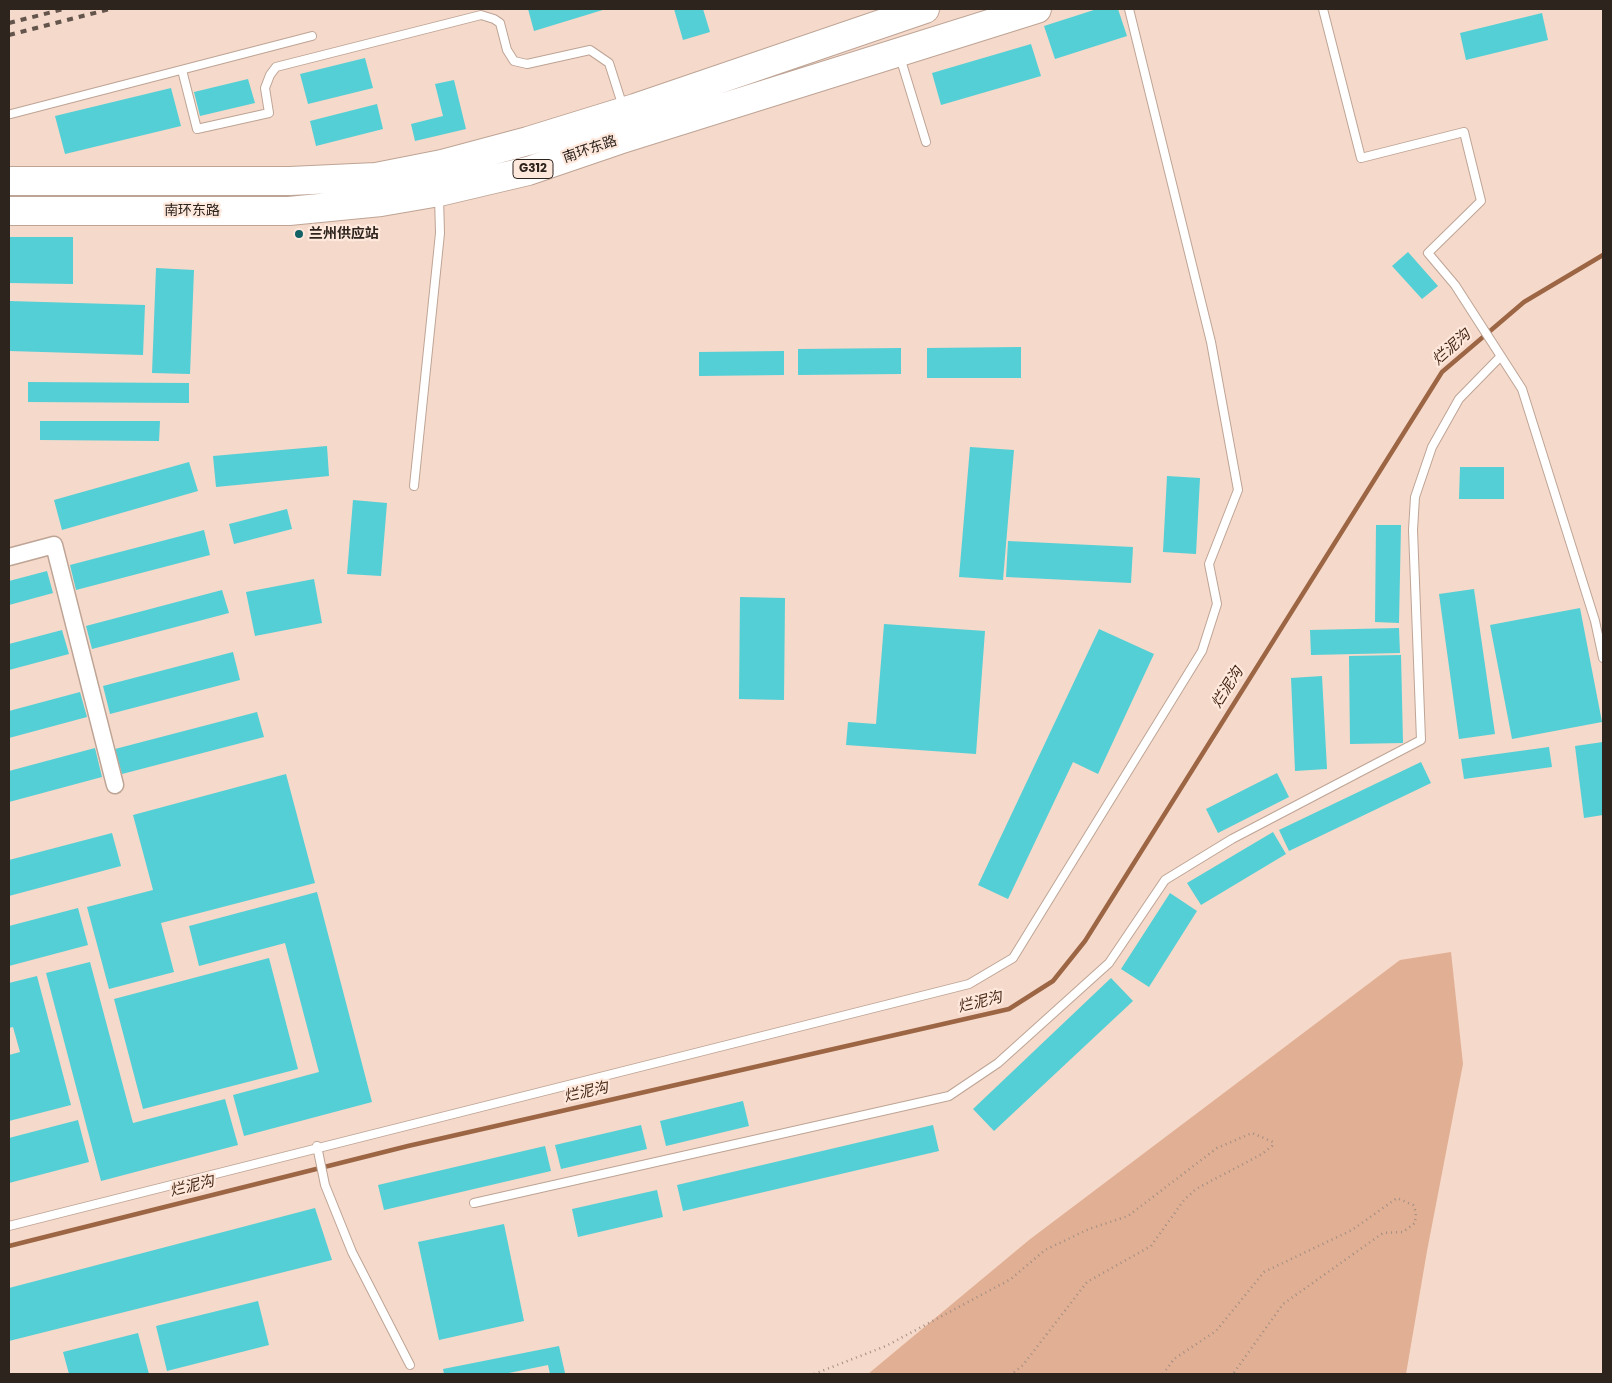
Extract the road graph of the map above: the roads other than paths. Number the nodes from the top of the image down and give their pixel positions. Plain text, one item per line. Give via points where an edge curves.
1 (925, 9) edge
2 (1037, 9) edge
3 (1129, 9) edge
4 (1323, 9) edge
5 (312, 36) dead end
6 (899, 52) junction
7 (182, 70) junction
8 (624, 111) junction
9 (11, 114) dead end
10 (926, 142) dead end
11 (9, 181) edge
12 (439, 192) junction
13 (9, 211) edge
14 (1501, 356) junction
15 (414, 486) dead end
16 (9, 557) edge
17 (1603, 658) edge
18 (115, 785) dead end
19 (317, 1146) junction
20 (474, 1203) dead end
21 (9, 1226) edge
22 (410, 1364) dead end

1 - 8 highway, 南环东路 / G312 via 878,21
2 - 6 highway, 南环东路 / G312
3 - 19 lane via 1211,342 1238,490 1209,564 1217,604 1202,650 1013,958 969,984
4 - 14 lane via 1361,158 1464,132 1481,201 1428,253 1455,285
5 - 7 lane
6 - 10 lane
6 - 12 highway, 南环东路 / G312 via 528,171
7 - 8 lane via 198,129 269,113 265,88 276,67 481,15 500,23 506,50 514,61 527,64 590,50 609,63
7 - 9 lane
8 - 11 highway, 南环东路 / G312 via 442,164 376,177 290,181
12 - 13 highway, 南环东路 / G312 via 382,202 290,211
12 - 15 lane via 440,233
14 - 17 lane via 1522,389 1595,621
14 - 20 lane via 1459,399 1432,447 1415,497 1413,530 1420,740 1232,839 1165,880 1109,963 998,1064 949,1096
16 - 18 street via 54,545
19 - 21 lane
19 - 22 lane via 325,1185 352,1252

